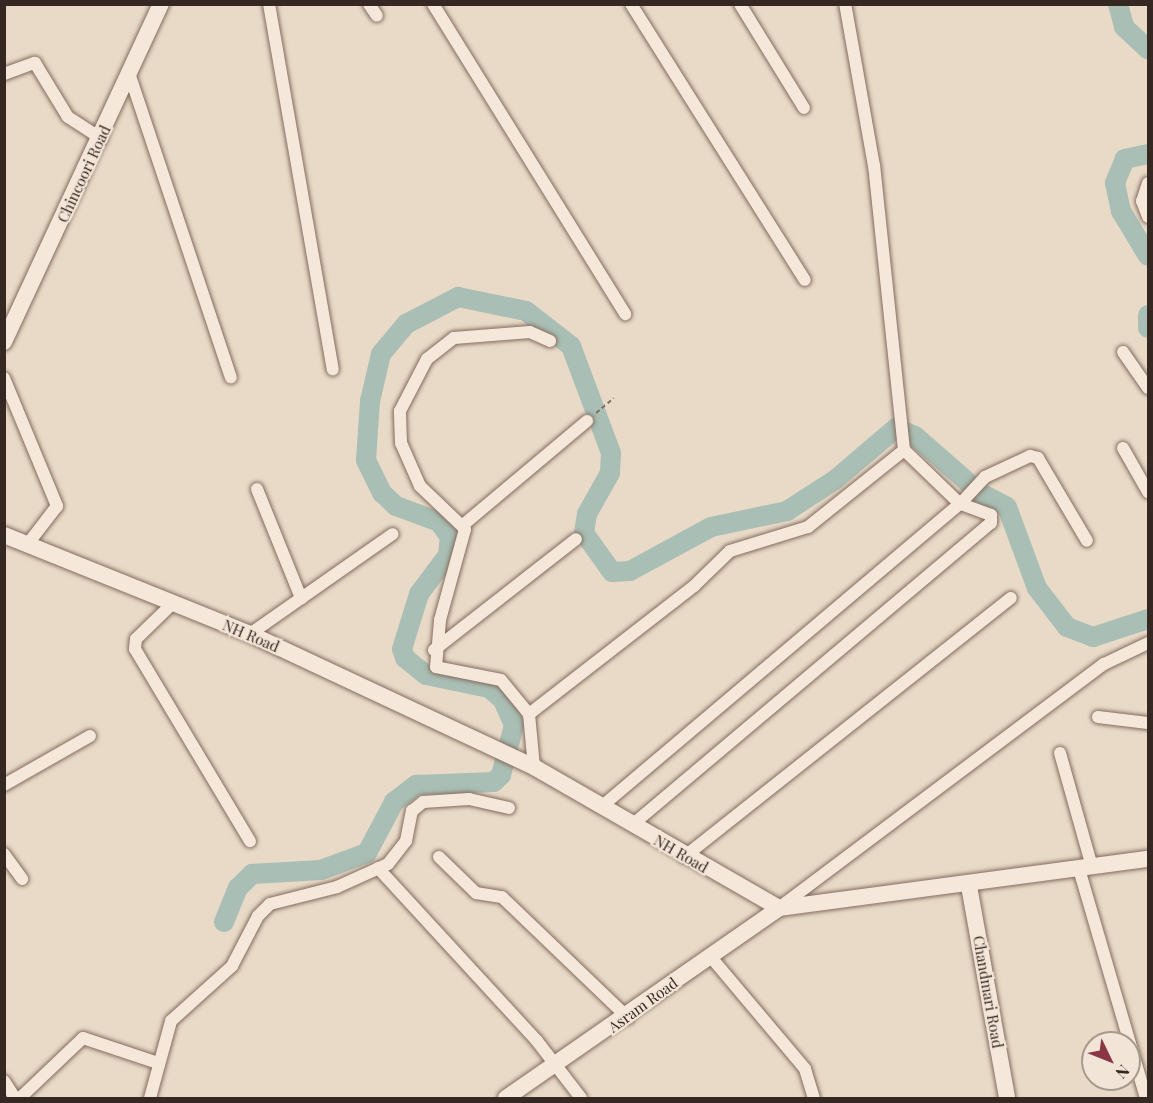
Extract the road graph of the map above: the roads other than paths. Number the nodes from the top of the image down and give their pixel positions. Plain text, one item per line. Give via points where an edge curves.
1 (161, 4) edge
2 (268, 4) edge
3 (369, 4) edge
4 (433, 4) edge
5 (631, 4) edge
6 (740, 4) edge
7 (845, 4) edge
8 (377, 16) dead end
9 (129, 73) junction
10 (4, 74) edge
11 (804, 108) dead end
12 (102, 139) junction
13 (1149, 183) edge
14 (1149, 217) edge
15 (805, 280) dead end
16 (625, 314) dead end
17 (550, 341) dead end
18 (4, 342) edge
19 (1123, 352) dead end
20 (333, 369) dead end
21 (4, 378) edge
22 (231, 378) dead end
23 (1149, 388) edge
24 (587, 421) road end
25 (905, 447) junction
26 (1123, 448) dead end
27 (256, 489) dead end
28 (1149, 492) edge
29 (964, 500) junction
30 (464, 525) junction
31 (393, 534) dead end
32 (4, 535) edge
33 (576, 539) dead end
34 (1087, 542) dead end
35 (27, 545) junction
36 (301, 598) junction
37 (1011, 598) dead end
38 (172, 604) junction
39 (250, 634) junction
40 (1149, 643) edge
41 (434, 650) junction
42 (530, 714) junction
43 (1098, 717) dead end
44 (1149, 723) edge
45 (90, 736) dead end
46 (1060, 753) dead end
47 (527, 766) junction
48 (4, 786) edge
49 (601, 807) junction
50 (509, 808) dead end
51 (632, 825) junction
52 (250, 841) dead end
53 (4, 854) edge
54 (439, 856) dead end
55 (684, 857) junction
56 (1149, 859) edge
57 (378, 868) junction
58 (1086, 868) junction
59 (22, 879) dead end
60 (969, 886) junction
61 (779, 908) junction
62 (710, 956) junction
63 (628, 1018) junction
64 (152, 1061) junction
65 (554, 1064) junction
66 (4, 1081) edge
67 (15, 1098) edge
68 (20, 1098) edge
69 (150, 1098) edge
70 (506, 1098) edge
71 (581, 1098) edge
72 (814, 1098) edge
73 (1007, 1098) edge
74 (1146, 1098) edge

1 - 9 main road, Chincoori Road
2 - 20 street
3 - 8 street
4 - 16 street
5 - 15 street
6 - 11 street
7 - 25 street via 874,166
9 - 12 main road, Chincoori Road
9 - 22 street
10 - 12 street via 35,63 68,117
12 - 18 main road, Chincoori Road
13 - 14 street via 1142,201
17 - 30 street via 530,332 454,338 415,375 400,411 404,453 420,486
19 - 23 street
21 - 35 street via 57,506
24 - 30 street
25 - 29 street
25 - 42 street via 808,527 730,551 694,586
26 - 28 street
27 - 36 street
29 - 34 street via 979,483 1030,456 1038,458
29 - 49 street
29 - 51 street via 991,515 980,536 704,759
30 - 41 street via 466,537
31 - 36 street
32 - 35 main road, NH Road
33 - 41 street
35 - 38 main road, NH Road
36 - 39 street
37 - 55 street
38 - 39 main road, NH Road
38 - 52 street via 136,639 135,649
39 - 47 main road, NH Road
40 - 61 street via 1104,664
41 - 42 street via 435,667 501,680
42 - 47 street
43 - 44 street
45 - 48 street
46 - 58 street
47 - 49 main road, NH Road
49 - 51 main road, NH Road
50 - 57 street via 469,799 423,802 409,816 409,832 398,852
51 - 55 main road, NH Road
53 - 59 street
54 - 63 street via 476,893 501,897
55 - 61 main road, NH Road
56 - 58 main road
57 - 64 street via 323,892 278,900 263,910 232,966 175,1015
57 - 65 street
58 - 60 main road
58 - 74 street
60 - 61 main road
60 - 73 main road, Chandmari Road
61 - 62 main road, Asram Road
62 - 63 main road, Asram Road
62 - 72 street via 805,1069
63 - 65 main road, Asram Road
64 - 68 street via 76,1040
64 - 69 street
65 - 70 main road, Asram Road
65 - 71 street
66 - 67 street

